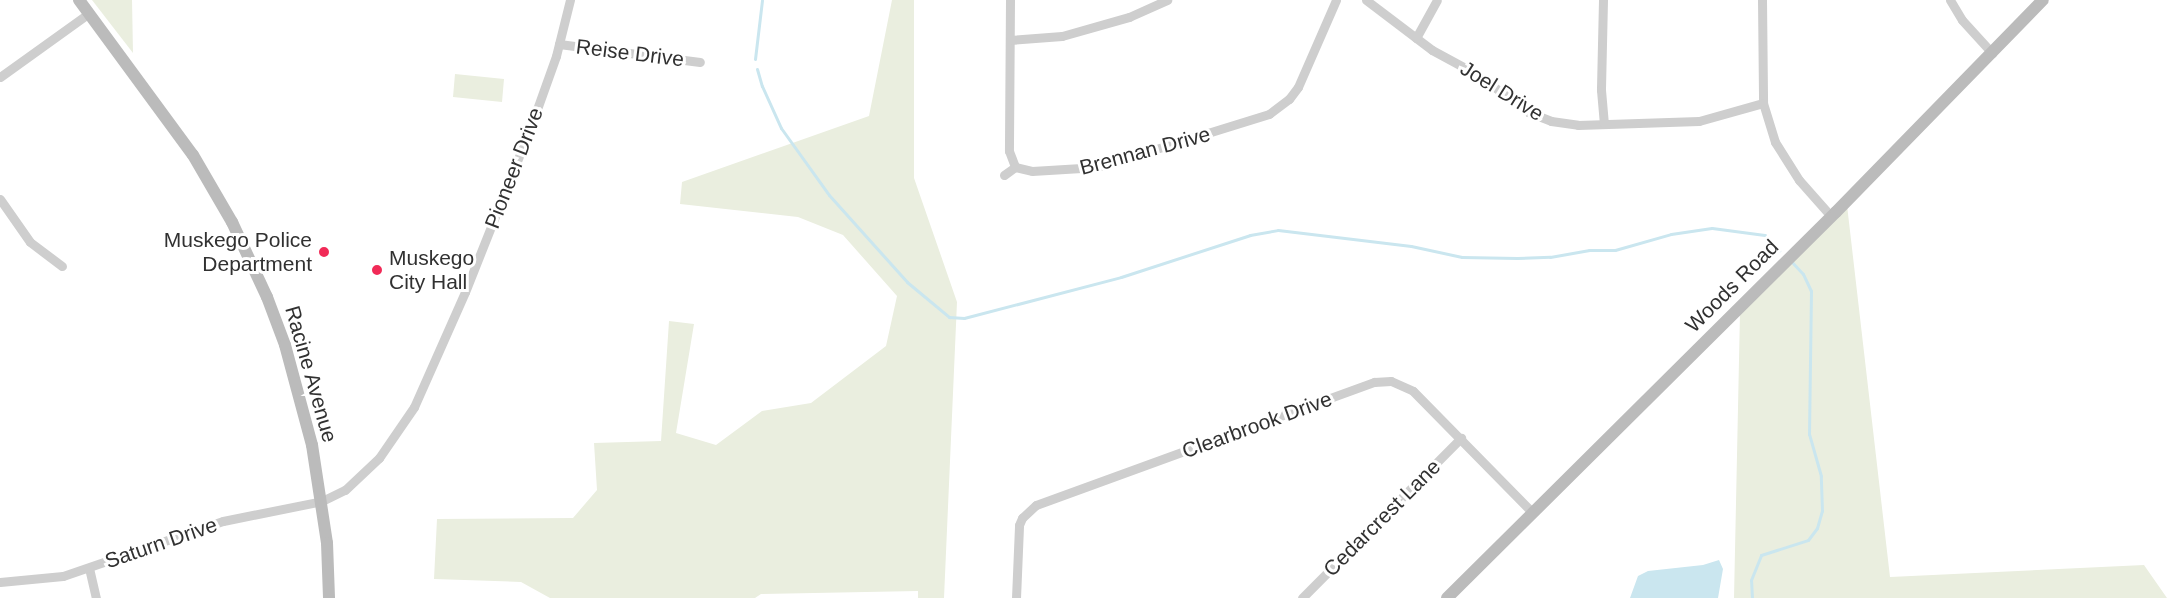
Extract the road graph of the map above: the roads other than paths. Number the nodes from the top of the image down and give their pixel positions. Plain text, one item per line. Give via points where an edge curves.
1 (79, 0) edge
2 (570, 0) edge
3 (1010, 0) edge
4 (1167, 0) edge
5 (1336, 0) edge
6 (1366, 0) edge
7 (1437, 0) edge
8 (1603, 0) edge
9 (1761, 0) edge
10 (1950, 0) edge
11 (2043, 0) edge
12 (89, 14) junction
13 (1416, 38) junction
14 (1010, 40) junction
15 (560, 44) junction
16 (1992, 53) junction
17 (700, 62) dead end
18 (0, 77) edge
19 (1763, 103) junction
20 (1604, 123) junction
21 (1015, 167) junction
22 (1004, 175) dead end
23 (0, 199) edge
24 (1831, 216) junction
25 (62, 266) dead end
26 (1461, 438) junction
27 (322, 501) junction
28 (1532, 512) junction
29 (89, 568) junction
30 (0, 582) edge
31 (96, 598) edge
32 (329, 598) edge
33 (1016, 598) edge
34 (1302, 598) edge
35 (1447, 598) edge

1 - 12 street, Racine Avenue
2 - 15 street, Pioneer Drive
3 - 14 street
4 - 14 street via 1129,17 1062,36
5 - 21 street, Brennan Drive via 1298,87 1269,114 1098,167 1032,171
6 - 13 street, Joel Drive
7 - 13 street
8 - 20 street
9 - 19 street
10 - 16 street
11 - 16 street, Woods Road
12 - 18 street
12 - 27 street, Racine Avenue via 193,155 242,240 285,345 302,399
13 - 20 street, Joel Drive via 1540,118 1571,125
14 - 21 street via 1009,151
15 - 17 street, Reise Drive
15 - 27 street, Pioneer Drive via 476,266 414,407 372,464 345,490
16 - 24 street, Woods Road
19 - 20 street, Joel Drive via 1699,121
19 - 24 street via 1775,142 1799,180
21 - 22 street
23 - 25 street via 30,242
24 - 28 street, Woods Road
26 - 28 street, Clearbrook Drive
26 - 33 street, Clearbrook Drive via 1413,391 1390,381 1374,382 1036,505 1018,525
26 - 34 street, Cedarcrest Lane
27 - 29 street, Saturn Drive via 215,523
27 - 32 street, Racine Avenue
28 - 35 street, Woods Road
29 - 30 street, Saturn Drive
29 - 31 street

